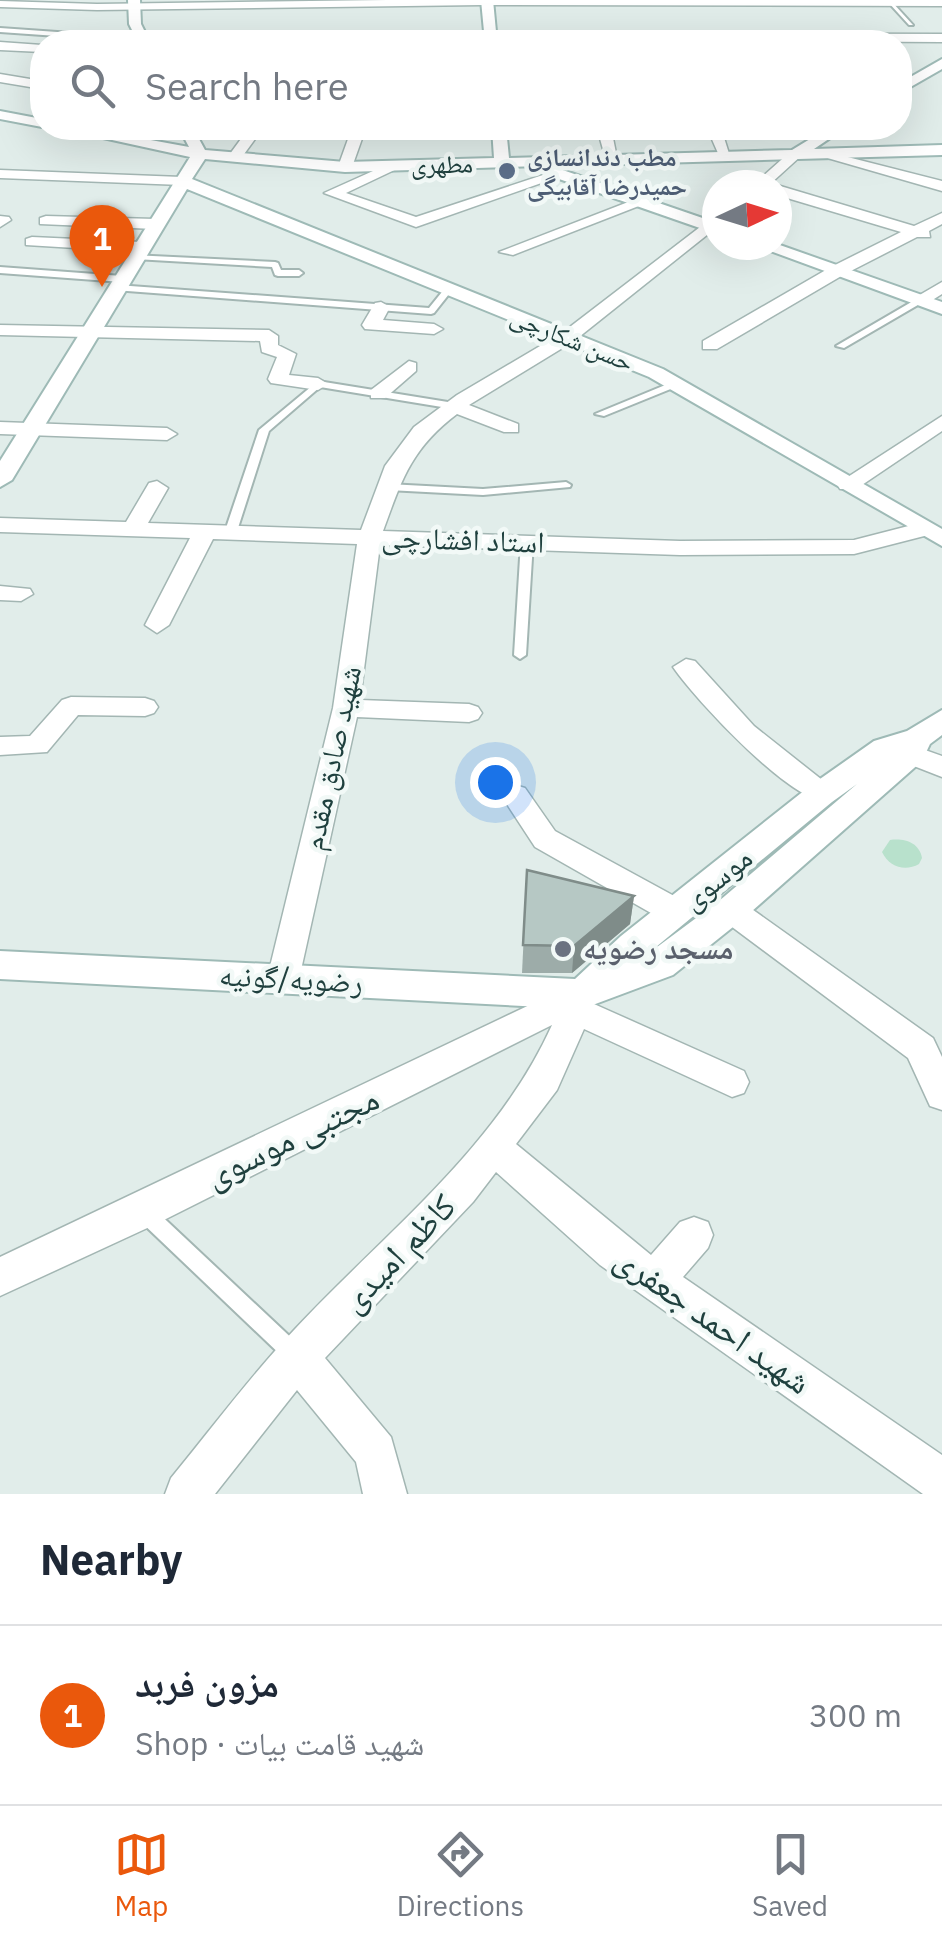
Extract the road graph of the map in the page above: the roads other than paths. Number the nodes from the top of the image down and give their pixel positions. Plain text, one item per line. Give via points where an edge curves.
1 (402, 1) edge
2 (134, 2) edge
3 (199, 2) edge
4 (324, 2) edge
5 (487, 2) edge
6 (616, 2) edge
7 (738, 2) edge
8 (859, 2) edge
9 (796, 3) junction
10 (890, 3) junction
11 (942, 3) edge
12 (0, 4) edge
13 (805, 15) dead end
14 (0, 18) edge
15 (222, 21) edge
16 (96, 22) dead end
17 (116, 23) dead end
18 (911, 24) dead end
19 (718, 25) edge
20 (813, 27) dead end
21 (0, 30) edge
22 (129, 30) edge
23 (140, 30) edge
24 (173, 30) edge
25 (262, 30) edge
26 (311, 30) edge
27 (392, 30) edge
28 (490, 30) edge
29 (622, 30) edge
30 (689, 30) edge
31 (751, 30) edge
32 (815, 30) edge
33 (30, 31) edge
34 (942, 38) edge
35 (912, 39) edge
36 (0, 46) edge
37 (30, 49) edge
38 (942, 62) edge
39 (0, 78) edge
40 (912, 81) edge
41 (30, 83) edge
42 (0, 115) edge
43 (30, 121) edge
44 (127, 140) edge
45 (192, 140) edge
46 (247, 140) edge
47 (354, 140) edge
48 (500, 140) edge
49 (607, 140) edge
50 (719, 140) edge
51 (819, 140) edge
52 (942, 150) edge
53 (200, 154) junction
54 (829, 154) junction
55 (795, 155) junction
56 (726, 156) junction
57 (234, 158) junction
58 (612, 160) junction
59 (526, 162) junction
60 (502, 163) junction
61 (398, 165) junction
62 (345, 166) junction
63 (778, 170) edge
64 (0, 174) edge
65 (560, 174) junction
66 (182, 180) junction
67 (942, 186) edge
68 (792, 194) edge
69 (641, 202) junction
70 (70, 206) dead end
71 (159, 218) junction
72 (942, 218) edge
73 (46, 220) dead end
74 (702, 221) edge
75 (916, 231) junction
76 (702, 234) edge
77 (942, 239) edge
78 (32, 242) dead end
79 (138, 252) junction
80 (507, 252) dead end
81 (792, 255) edge
82 (0, 270) edge
83 (837, 271) junction
84 (300, 273) dead end
85 (120, 283) junction
86 (942, 286) edge
87 (448, 289) junction
88 (920, 300) junction
89 (381, 307) junction
90 (942, 308) edge
91 (434, 329) dead end
92 (0, 330) edge
93 (90, 331) junction
94 (568, 338) junction
95 (710, 345) dead end
96 (841, 346) dead end
97 (409, 366) dead end
98 (318, 384) junction
99 (675, 384) junction
100 (378, 394) junction
101 (454, 406) junction
102 (600, 414) dead end
103 (942, 422) edge
104 (0, 428) edge
105 (511, 428) dead end
106 (30, 431) junction
107 (166, 434) dead end
108 (0, 480) edge
109 (848, 484) junction
110 (566, 485) dead end
111 (388, 486) junction
112 (156, 488) dead end
113 (0, 526) edge
114 (135, 528) junction
115 (218, 530) junction
116 (933, 534) edge
117 (370, 536) junction
118 (528, 542) junction
119 (157, 625) dead end
120 (520, 655) dead end
121 (686, 667) dead end
122 (145, 707) dead end
123 (346, 708) junction
124 (468, 713) dead end
125 (924, 737) edge
126 (0, 746) edge
127 (942, 768) edge
128 (822, 794) junction
129 (515, 795) dead end
130 (731, 910) junction
131 (676, 912) junction
132 (0, 965) edge
133 (283, 979) junction
134 (578, 1002) junction
135 (732, 1082) dead end
136 (942, 1095) edge
137 (493, 1147) junction
138 (142, 1212) junction
139 (694, 1235) dead end
140 (0, 1277) edge
141 (654, 1280) junction
142 (297, 1357) junction
143 (942, 1481) edge
144 (187, 1494) edge
145 (386, 1494) edge

1 - 4 street
1 - 5 street
1 - 27 street
2 - 3 street
2 - 12 street
2 - 23 street
3 - 15 street
4 - 15 street
4 - 26 street
5 - 6 street
5 - 28 street
6 - 19 street
6 - 29 street
7 - 9 street
7 - 19 street
8 - 9 street
8 - 10 street
9 - 13 street
10 - 11 street
10 - 18 lane
14 - 16 street
15 - 24 street
15 - 25 street
17 - 22 street
19 - 30 street
19 - 31 street
20 - 32 street
21 - 33 lane
34 - 35 street
36 - 37 street
38 - 40 street
39 - 41 street
42 - 43 street
44 - 53 street, مطهری
45 - 53 street
46 - 57 street
47 - 62 street
48 - 60 street
49 - 58 street
50 - 56 street
51 - 55 street
52 - 54 street, مطهری
53 - 57 street, مطهری
53 - 66 street
54 - 55 street, مطهری
54 - 67 street
55 - 56 street, مطهری
55 - 63 street
56 - 58 street, مطهری
57 - 62 street, مطهری
58 - 59 street, مطهری
59 - 60 street, مطهری
59 - 65 street
60 - 61 street, مطهری
61 - 62 street, مطهری
61 - 65 street via 332,193 416,222
64 - 66 street
65 - 69 street
66 - 71 street
66 - 87 street, حسن شکارچی
68 - 75 street
69 - 74 street
69 - 80 street
70 - 71 street
71 - 73 street
71 - 79 street
72 - 75 street
75 - 77 street
75 - 83 street
76 - 94 street, شهید صادق مقدم
78 - 79 street
79 - 84 lane
79 - 85 street
81 - 83 street
82 - 85 lane
83 - 88 street
83 - 95 street
85 - 89 lane
85 - 93 street
86 - 88 street
87 - 89 lane via 430,310
87 - 94 street, حسن شکارچی
88 - 90 street
88 - 96 lane
89 - 91 street via 371,325
92 - 93 street
93 - 98 street via 269,336 269,348 287,354 278,379
93 - 106 street
94 - 99 street, حسن شکارچی
94 - 101 street, شهید صادق مقدم
97 - 100 street
98 - 100 lane
98 - 115 lane via 264,430
99 - 102 lane
99 - 109 street, حسن شکارچی
100 - 101 lane
101 - 105 street
101 - 111 street, شهید صادق مقدم via 421,432
103 - 109 street
104 - 106 street
106 - 107 street
106 - 108 street
109 - 116 street, حسن شکارچی
110 - 111 lane via 483,492
111 - 117 street, شهید صادق مقدم
112 - 114 street
113 - 114 street, استاد افشارچی
114 - 115 street, استاد افشارچی
115 - 117 street, استاد افشارچی
115 - 119 street
116 - 118 street, استاد افشارچی via 854,548
117 - 118 street, استاد افشارچی
117 - 123 street, شهید صادق مقدم
118 - 120 lane
121 - 128 street via 744,732
122 - 126 street via 72,706 37,745
123 - 124 street
123 - 133 street, شهید صادق مقدم
125 - 127 street
125 - 128 street, موسوی via 885,748
125 - 130 street, موسوی
128 - 131 street, موسوی
129 - 131 street via 545,839
130 - 134 street, موسوی via 661,966
130 - 136 street via 920,1048
131 - 134 street, موسوی
132 - 133 street, رضویه/گونیه
133 - 134 street, رضویه/گونیه
134 - 135 street
134 - 137 street, کاظم امیدی via 544,1079
134 - 138 street, مجتبی موسوی
137 - 141 street, شهید احمد جعفری
137 - 142 street, کاظم امیدی via 460,1190
138 - 140 street, مجتبی موسوی
138 - 142 lane
139 - 141 street
141 - 143 street, شهید احمد جعفری
142 - 144 street, کاظم امیدی
142 - 145 street via 376,1452

